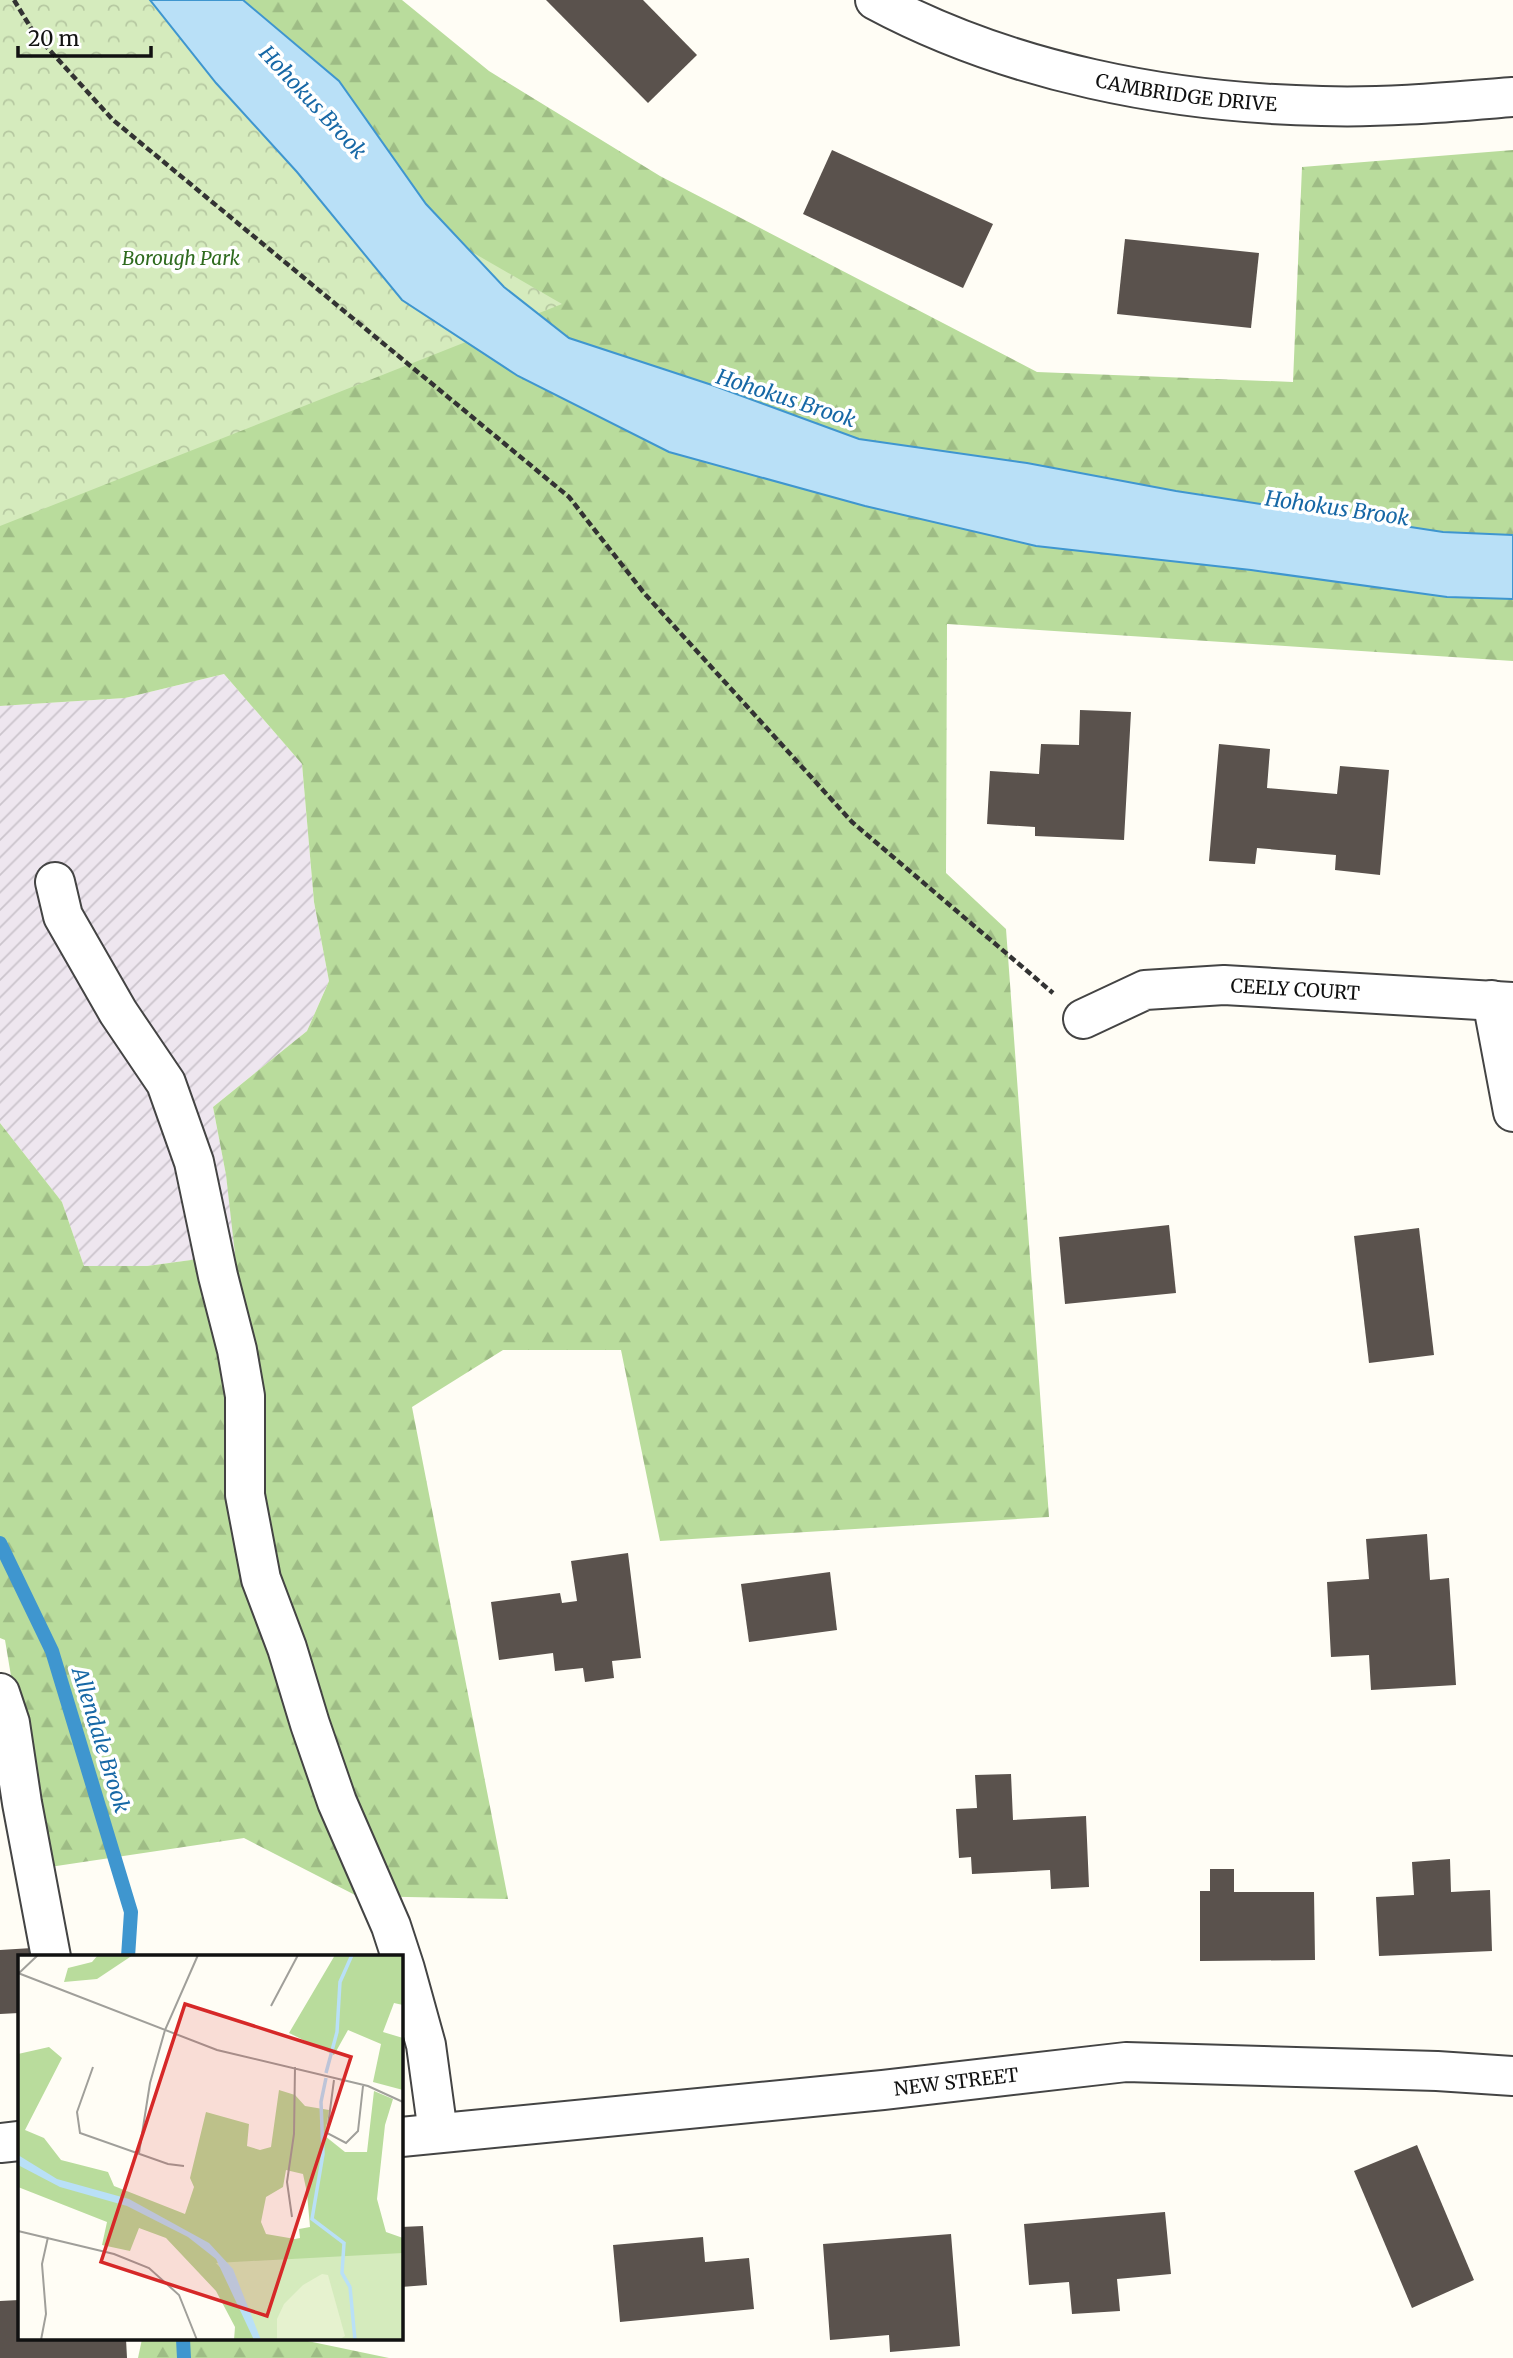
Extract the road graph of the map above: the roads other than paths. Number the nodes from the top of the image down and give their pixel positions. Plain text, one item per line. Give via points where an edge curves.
1 (875, 0) edge
2 (1513, 97) edge
3 (55, 882) dead end
4 (1503, 1001) edge
5 (1083, 1019) road end
6 (1513, 1112) edge
7 (0, 1693) edge
8 (51, 1955) edge
9 (400, 1955) edge
10 (402, 1960) edge
11 (1513, 2076) edge
12 (438, 2133) junction
13 (402, 2137) edge
14 (18, 2141) edge
15 (0, 2143) edge

1 - 2 street, CAMBRIDGE DRIVE via 910,19 989,49 1098,80 1210,99 1322,106
3 - 9 street via 63,916 118,1012 166,1083 194,1163 245,1396 245,1494 261,1579 337,1802
4 - 5 street, CEELY COURT via 1224,985 1145,990
4 - 6 street
7 - 8 street via 10,1723
10 - 12 street via 426,2045
11 - 12 street, NEW STREET via 1126,2062
12 - 13 street, NEW STREET
14 - 15 street

